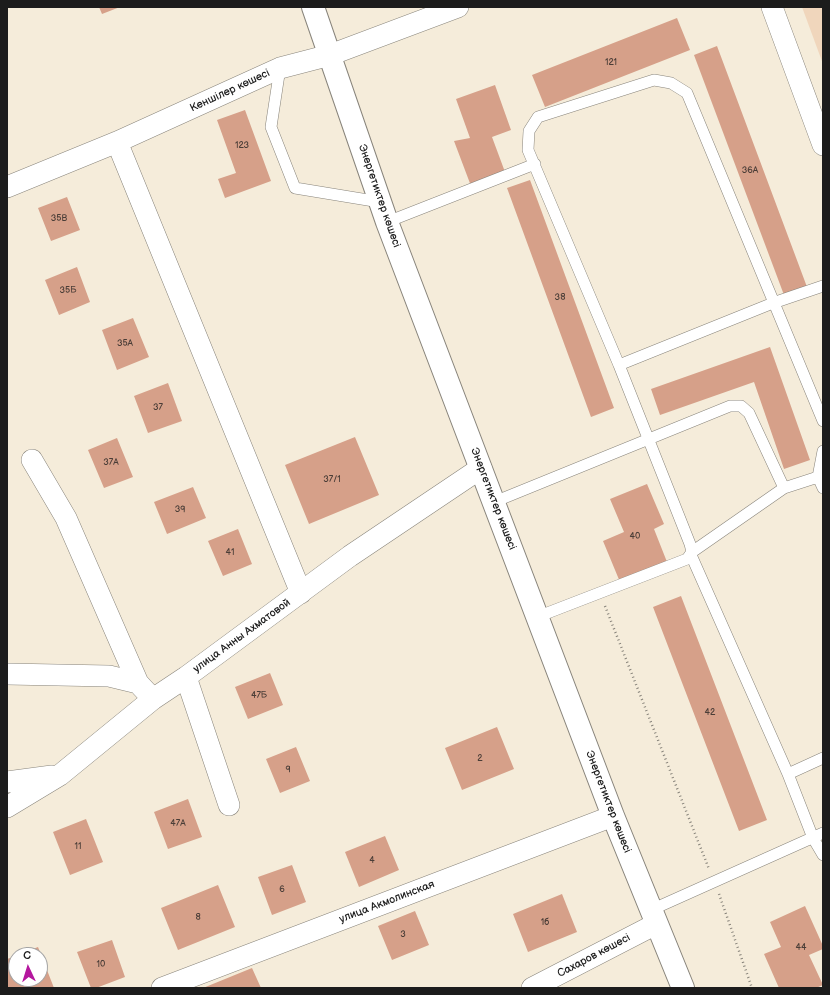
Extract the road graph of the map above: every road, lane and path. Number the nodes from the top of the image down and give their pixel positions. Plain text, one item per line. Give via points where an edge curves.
1 (458, 7) edge
2 (772, 7) edge
3 (320, 13) edge
4 (330, 55) junction
5 (280, 68) junction
6 (117, 142) junction
7 (823, 145) edge
8 (534, 164) junction
9 (7, 187) edge
10 (383, 212) junction
11 (823, 286) edge
12 (773, 303) junction
13 (619, 364) junction
14 (823, 421) edge
15 (648, 439) junction
16 (823, 451) edge
17 (32, 460) dead end
18 (481, 468) junction
19 (818, 477) junction
20 (784, 488) junction
21 (823, 488) edge
22 (494, 502) junction
23 (691, 554) junction
24 (301, 593) junction
25 (600, 593) junction
26 (537, 617) junction
27 (7, 674) edge
28 (186, 677) junction
29 (138, 683) junction
30 (153, 699) junction
31 (823, 758) edge
32 (788, 774) junction
33 (60, 775) junction
34 (7, 782) edge
35 (229, 805) dead end
36 (7, 807) edge
37 (613, 816) junction
38 (818, 835) edge
39 (823, 855) edge
40 (714, 882) junction
41 (653, 917) junction
42 (162, 988) edge
43 (532, 988) edge
44 (683, 988) edge
45 (752, 988) edge

1 - 4 street, Кеншілер көшесі
2 - 7 street
3 - 4 main road, Энергетиктер көшесі
4 - 5 street, Кеншілер көшесі
4 - 10 main road, Энергетиктер көшесі
5 - 6 street, Кеншілер көшесі
5 - 10 lane via 271,127 295,188
6 - 9 street, Кеншілер көшесі
6 - 24 street
8 - 10 lane
8 - 12 lane via 528,150 529,131 538,118 654,80 671,83 687,93
8 - 13 lane
10 - 18 main road, Энергетиктер көшесі
11 - 12 lane
12 - 13 lane
12 - 14 lane
13 - 15 lane
15 - 20 lane via 730,406 741,406 749,413
15 - 22 lane
15 - 23 lane via 690,544
16 - 19 lane
17 - 29 street via 66,518
18 - 22 main road, Энергетиктер көшесі
18 - 24 street, улица Анны Ахматовой via 350,556
19 - 20 lane
19 - 21 lane
20 - 23 lane
22 - 26 main road, Энергетиктер көшесі
23 - 25 lane via 687,559
23 - 32 lane
24 - 28 street, улица Анны Ахматовой
25 - 26 lane
25 - 40 path
26 - 37 main road, Энергетиктер көшесі
27 - 29 street via 109,676
28 - 30 street, улица Анны Ахматовой
28 - 35 street
29 - 30 street
30 - 33 street, улица Анны Ахматовой
31 - 32 lane
32 - 38 lane
33 - 34 street
33 - 36 street, улица Анны Ахматовой
37 - 41 main road, Энергетиктер көшесі
37 - 42 street, улица Акмолинская
38 - 39 lane
38 - 40 lane
40 - 41 lane
40 - 45 path
41 - 43 street, Сахаров көшесі
41 - 44 main road, Энергетиктер көшесі

